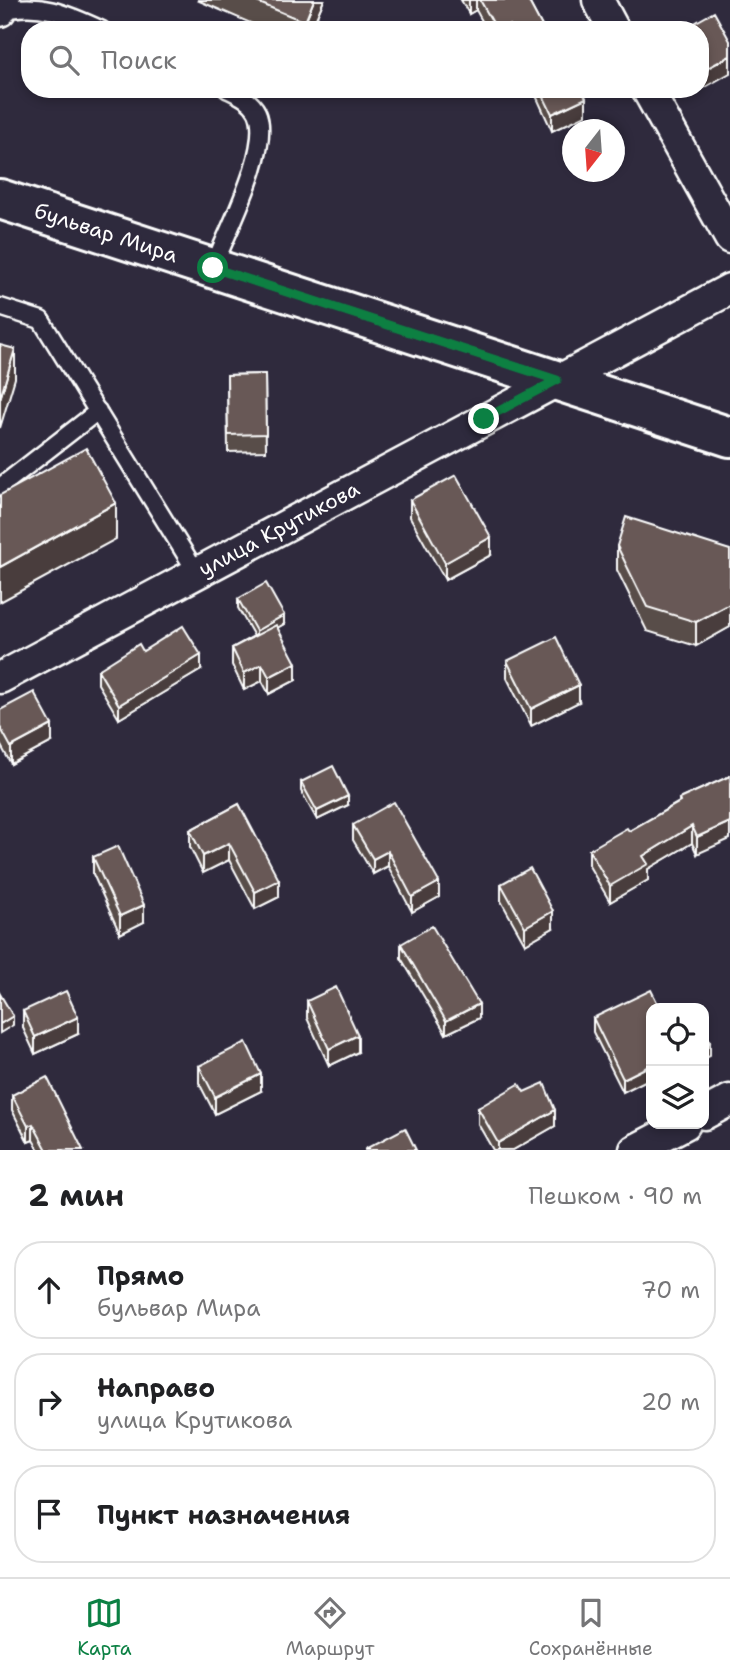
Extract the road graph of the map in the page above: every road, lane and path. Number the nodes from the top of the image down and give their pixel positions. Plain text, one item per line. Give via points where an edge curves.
1 (4, 0) edge
2 (598, 0) edge
3 (0, 12) edge
4 (80, 21) edge
5 (609, 21) edge
6 (246, 98) edge
7 (652, 98) edge
8 (0, 199) edge
9 (730, 238) edge
10 (213, 268) junction
11 (730, 289) edge
12 (0, 307) edge
13 (557, 380) junction
14 (98, 411) junction
15 (730, 437) edge
16 (0, 487) edge
17 (197, 573) junction
18 (0, 678) edge
19 (730, 1100) edge
20 (709, 1111) edge
21 (675, 1129) edge
22 (635, 1150) edge

1 - 3 street
2 - 5 street
3 - 4 lane via 18,5 51,9
6 - 10 lane via 257,111 259,151
7 - 9 street
8 - 10 main road, бульвар Мира
10 - 13 main road, бульвар Мира
11 - 13 street, улица Крутикова
12 - 14 lane via 41,320
13 - 15 main road, бульвар Мира
13 - 17 street, улица Крутикова
14 - 16 lane
14 - 17 lane
17 - 18 street, улица Крутикова
19 - 20 street
21 - 22 street

